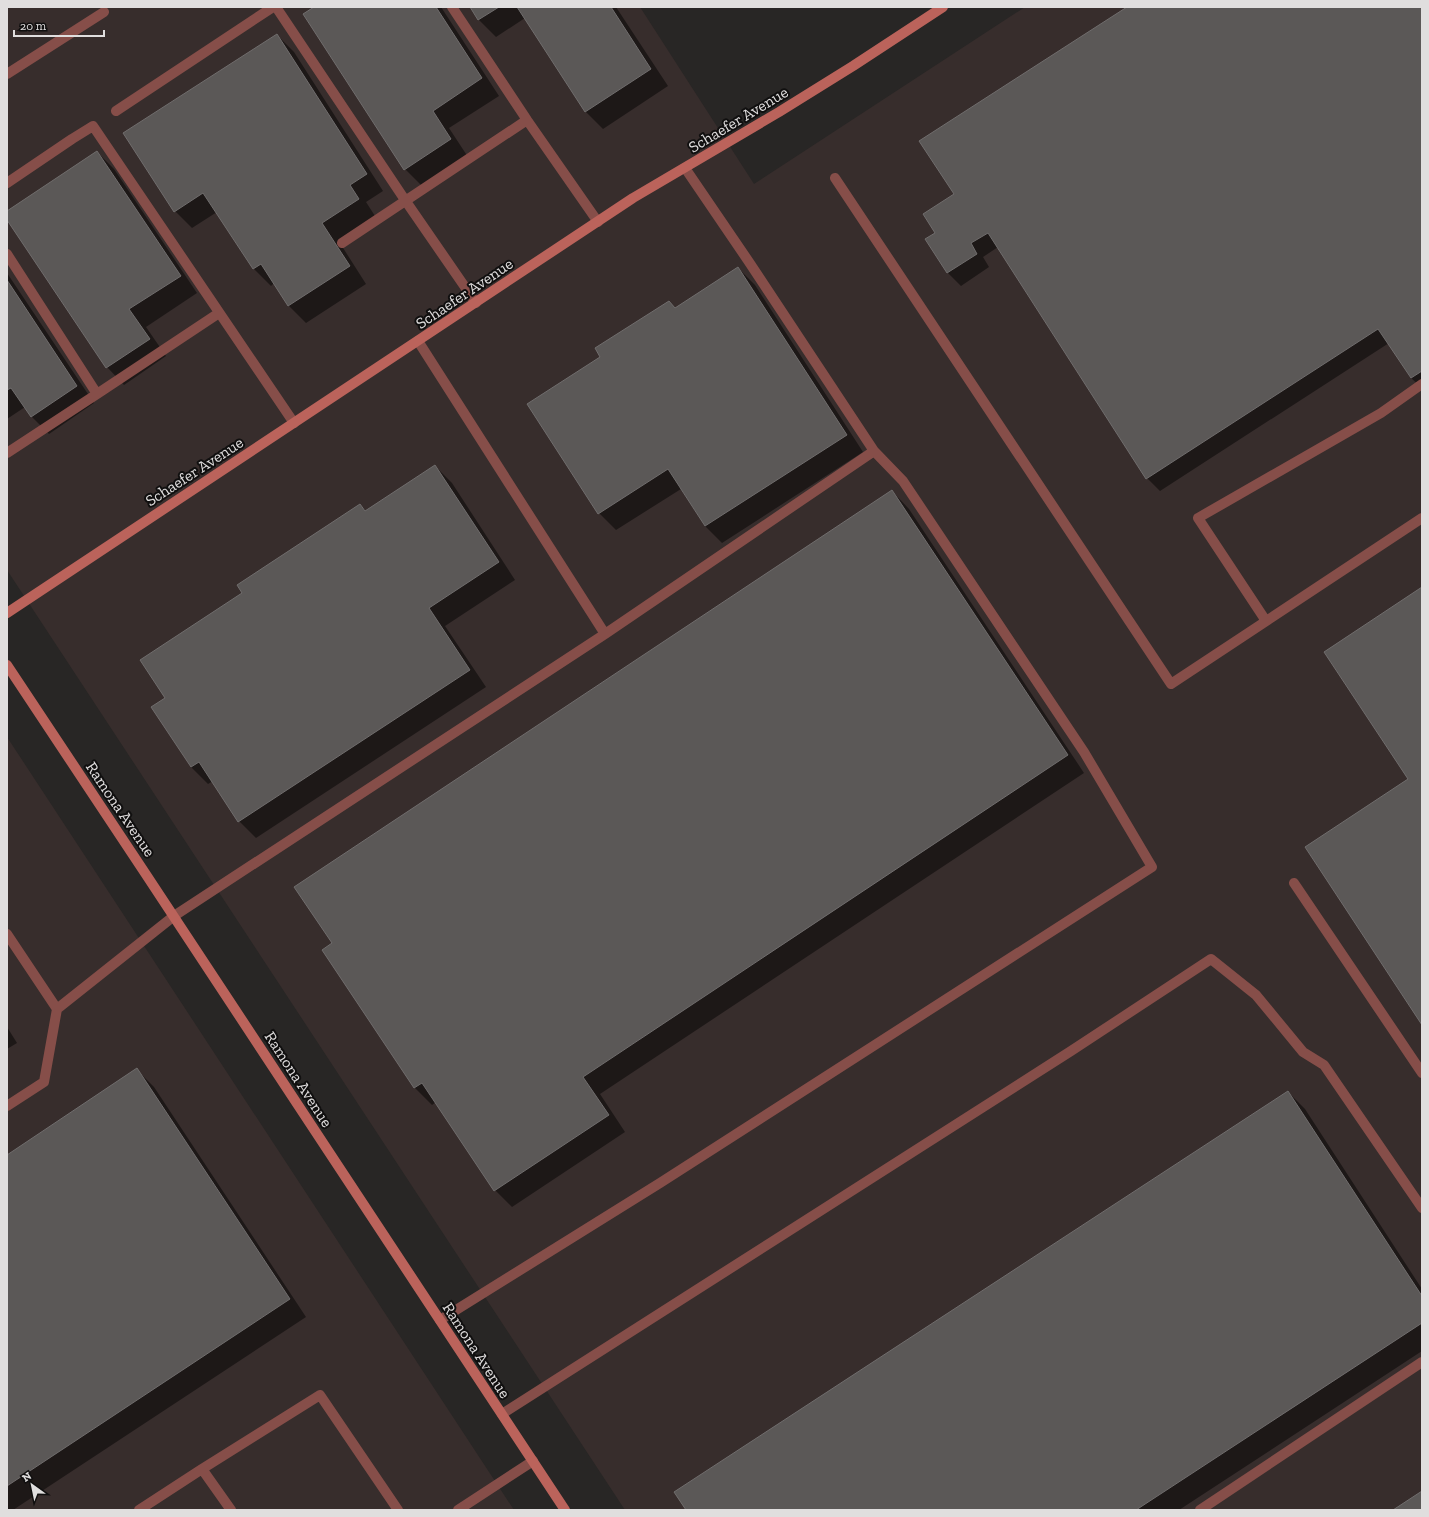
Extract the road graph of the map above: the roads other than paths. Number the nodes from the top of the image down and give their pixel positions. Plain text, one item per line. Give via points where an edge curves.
1 (273, 7) edge
2 (276, 7) edge
3 (452, 7) edge
4 (943, 7) edge
5 (104, 12) dead end
6 (7, 74) edge
7 (116, 111) dead end
8 (527, 120) junction
9 (685, 168) junction
10 (835, 178) dead end
11 (7, 183) edge
12 (405, 200) junction
13 (598, 222) junction
14 (342, 243) dead end
15 (7, 254) edge
16 (476, 303) junction
17 (218, 312) junction
18 (418, 341) junction
19 (1422, 384) edge
20 (98, 394) junction
21 (294, 423) junction
22 (874, 451) junction
23 (7, 453) edge
24 (1422, 518) edge
25 (7, 613) edge
26 (1266, 621) junction
27 (605, 634) junction
28 (7, 665) edge
29 (1294, 883) dead end
30 (174, 916) junction
31 (7, 934) edge
32 (57, 1009) junction
33 (1422, 1073) edge
34 (7, 1106) edge
35 (1422, 1208) edge
36 (440, 1320) junction
37 (1422, 1362) edge
38 (502, 1414) junction
39 (533, 1461) junction
40 (202, 1469) junction
41 (140, 1510) edge
42 (230, 1510) edge
43 (398, 1510) edge
44 (458, 1510) edge
45 (565, 1510) edge
46 (1200, 1510) edge

1 - 7 lane
2 - 12 lane
3 - 8 lane
4 - 9 street, Schaefer Avenue via 853,66
5 - 6 lane
8 - 12 lane
8 - 13 lane
9 - 13 street, Schaefer Avenue via 632,198
9 - 22 lane
10 - 26 lane via 1171,684
11 - 17 lane via 94,126
12 - 14 lane
12 - 16 lane
13 - 16 street, Schaefer Avenue
15 - 20 lane
16 - 18 street, Schaefer Avenue
17 - 20 lane
17 - 21 lane
18 - 21 street, Schaefer Avenue
18 - 27 lane
19 - 26 lane via 1381,412 1198,518
20 - 23 lane
21 - 25 street, Schaefer Avenue
22 - 27 lane
22 - 36 lane via 903,481 1075,739 1152,867 660,1183
24 - 26 lane
27 - 30 lane
28 - 30 street, Ramona Avenue
29 - 33 lane
30 - 32 lane
30 - 36 street, Ramona Avenue
31 - 32 lane
32 - 34 lane via 44,1082
35 - 38 lane via 1324,1065 1303,1052 1256,996 1211,959 1064,1056
36 - 38 street, Ramona Avenue
37 - 46 lane
38 - 39 street, Ramona Avenue
39 - 44 lane
39 - 45 street, Ramona Avenue
40 - 41 lane
40 - 42 lane
40 - 43 lane via 320,1395

